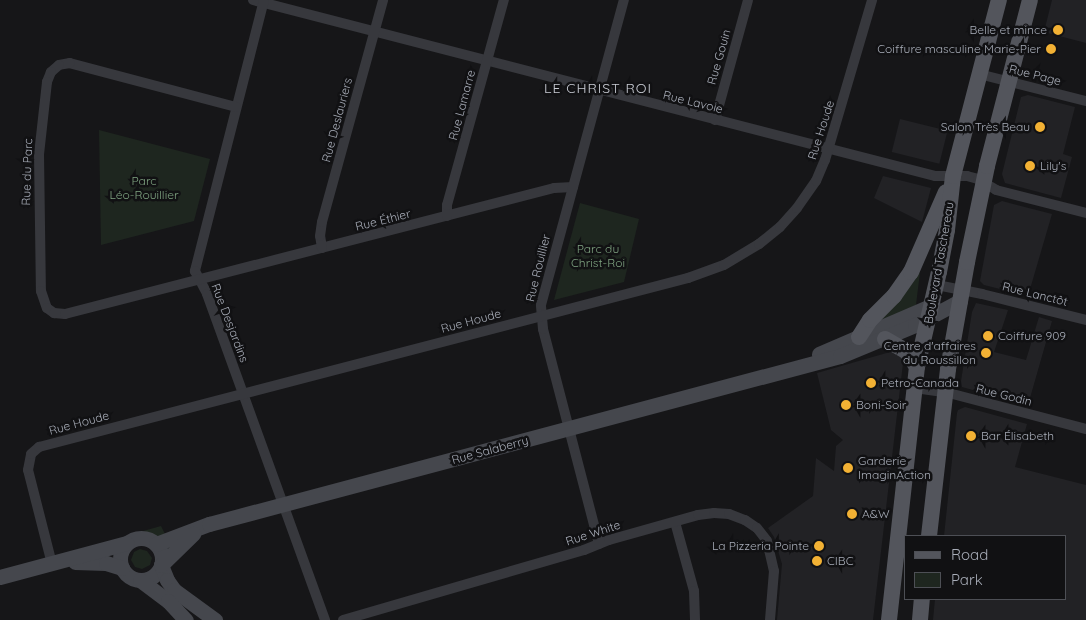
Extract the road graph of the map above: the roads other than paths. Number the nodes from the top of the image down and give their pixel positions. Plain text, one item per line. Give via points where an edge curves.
1 (383, 0) edge
2 (504, 0) edge
3 (624, 0) edge
4 (748, 0) edge
5 (872, 0) edge
6 (999, 0) edge
7 (1030, 0) edge
8 (260, 1) edge
9 (374, 31) junction
10 (487, 60) junction
11 (979, 74) junction
12 (1009, 82) junction
13 (599, 90) junction
14 (1086, 101) edge
15 (236, 107) junction
16 (714, 120) junction
17 (829, 149) junction
18 (953, 176) junction
19 (984, 182) junction
20 (573, 187) junction
21 (1086, 213) edge
22 (447, 216) junction
23 (322, 248) junction
24 (199, 280) junction
25 (937, 285) junction
26 (967, 295) junction
27 (931, 312) junction
28 (541, 315) junction
29 (1086, 320) edge
30 (859, 337) junction
31 (884, 339) junction
32 (917, 367) junction
33 (771, 373) junction
34 (915, 388) junction
35 (945, 392) junction
36 (243, 393) junction
37 (1086, 429) edge
38 (569, 430) junction
39 (283, 504) junction
40 (675, 522) junction
41 (209, 524) junction
42 (929, 535) edge
43 (128, 543) junction
44 (156, 544) junction
45 (599, 544) junction
46 (56, 563) junction
47 (161, 565) junction
48 (122, 568) junction
49 (0, 577) edge
50 (140, 580) junction
51 (922, 600) edge
52 (186, 620) edge
53 (214, 620) edge
54 (325, 620) edge
55 (343, 620) edge
56 (695, 620) edge
57 (770, 620) edge
58 (889, 620) edge
59 (920, 620) edge

1 - 9 street, Rue Deslauriers
2 - 10 street, Rue Lamarre
3 - 13 street, Rue Rouillier
4 - 16 street, Rue Gouin
5 - 17 street, Rue Houde
6 - 11 main road, Boulevard Taschereau
7 - 12 main road
8 - 9 street, Rue Lavoie
8 - 15 street, Rue Desjardins
9 - 10 street, Rue Lavoie
9 - 23 street, Rue Deslauriers via 322,222
10 - 13 street, Rue Lavoie
10 - 22 street, Rue Lamarre
11 - 12 street, Rue Page
11 - 18 main road, Boulevard Taschereau
12 - 14 street, Rue Page
12 - 19 main road
13 - 16 street, Rue Lavoie
13 - 20 street, Rue Rouillier
15 - 24 street, Rue Desjardins via 195,266
15 - 24 street, Rue du Parc via 70,63 55,68 47,82 39,143 38,222 41,291 46,308 65,314
16 - 17 street, Rue Lavoie
17 - 18 street, Rue Lavoie via 935,176
17 - 28 street, Rue Houde via 816,181 797,208 780,227 745,253 703,273
18 - 19 street, Rue Lavoie via 967,176
18 - 25 main road, Boulevard Taschereau
18 - 30 main road via 911,272
19 - 21 street, Rue Lavoie via 996,190
19 - 26 main road
20 - 22 street, Rue Éthier via 560,187
20 - 28 street, Rue Rouillier via 542,297
22 - 23 street, Rue Éthier
23 - 24 street, Rue Éthier
24 - 36 street, Rue Desjardins via 205,288
25 - 26 street, Rue Lanctôt
25 - 27 main road, Boulevard Taschereau
26 - 27 street, Rue Salaberry
26 - 29 street, Rue Lanctôt
26 - 35 main road
27 - 30 street, Rue Salaberry
27 - 31 street, Rue Salaberry
27 - 32 main road, Boulevard Taschereau
28 - 36 street, Rue Houde
28 - 38 street, Rue Rouillier
30 - 33 street, Rue Salaberry
31 - 32 main road via 906,351
31 - 33 street, Rue Salaberry via 840,356
32 - 34 main road, Boulevard Taschereau
33 - 38 street, Rue Salaberry
34 - 35 street, Rue Godin
34 - 58 main road, Boulevard Taschereau
35 - 37 street, Rue Godin
35 - 42 main road
36 - 39 street, Rue Desjardins
36 - 46 street, Rue Houde via 34,450 28,460 28,470
38 - 39 street, Rue Salaberry
38 - 45 street, Rue Rouillier
39 - 41 street, Rue Salaberry
39 - 54 street, Rue Desjardins
40 - 45 street, Rue White
40 - 56 street via 694,591
40 - 57 street, Rue White via 698,515 722,513 737,516 757,528 767,541 774,563
41 - 44 street, Rue Salaberry
41 - 47 street, Rue Salaberry via 183,542
43 - 44 street via 142,538
43 - 46 street
43 - 48 street via 120,556
44 - 47 street via 162,554
45 - 55 street, Rue White
46 - 48 street via 100,562
46 - 49 street
47 - 50 street via 152,577
47 - 53 street via 174,590
48 - 50 street
50 - 52 street via 168,601
51 - 59 main road

